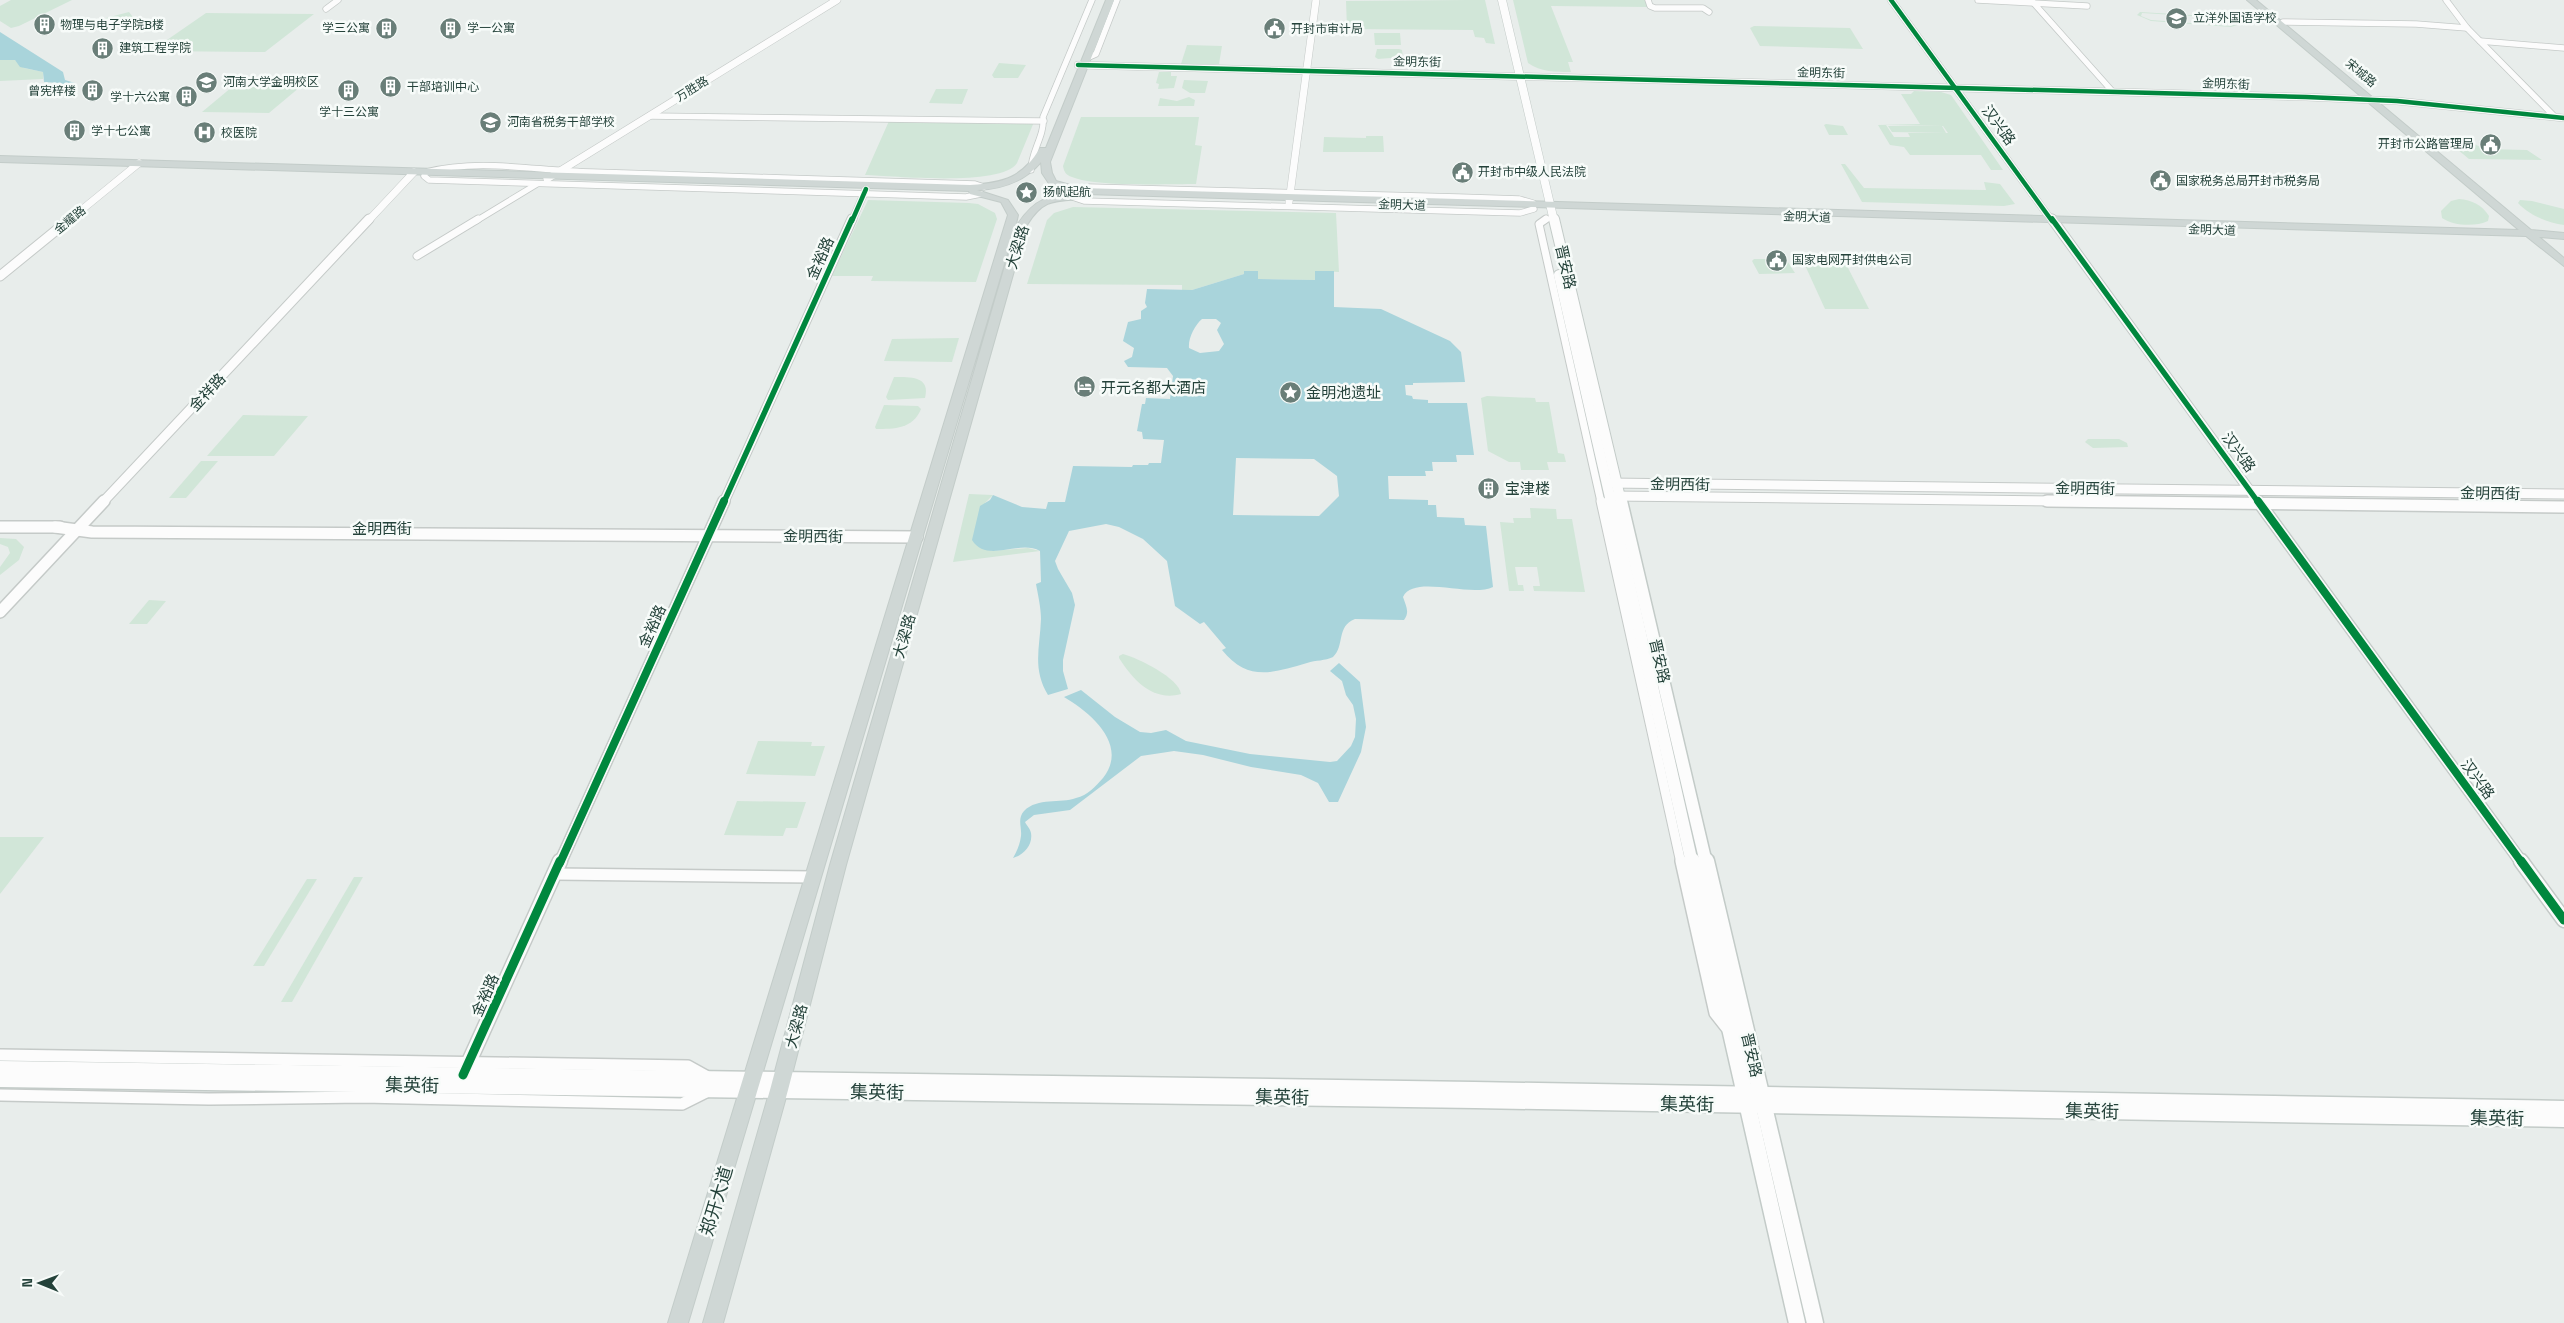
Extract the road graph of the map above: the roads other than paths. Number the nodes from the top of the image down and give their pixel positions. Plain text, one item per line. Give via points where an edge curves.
1 (338, 0) edge
2 (837, 0) edge
3 (1092, 0) edge
4 (1104, 0) edge
5 (1110, 0) edge
6 (1116, 0) edge
7 (1316, 0) edge
8 (1496, 0) edge
9 (1502, 0) edge
10 (1648, 0) edge
11 (1892, 0) edge
12 (1978, 0) edge
13 (2251, 0) edge
14 (2256, 0) edge
15 (2446, 0) edge
16 (2033, 2) edge
17 (2087, 6) dead end
18 (326, 9) dead end
19 (1709, 12) dead end
20 (2283, 22) junction
21 (2467, 28) junction
22 (2480, 41) junction
23 (2564, 48) edge
24 (1083, 63) junction
25 (1307, 71) junction
26 (1517, 76) junction
27 (1957, 88) junction
28 (2113, 92) junction
29 (2372, 100) junction
30 (649, 116) junction
31 (2555, 117) junction
32 (2564, 118) edge
33 (1044, 121) junction
34 (0, 159) edge
35 (0, 163) edge
36 (132, 165) junction
37 (1031, 170) junction
38 (408, 173) junction
39 (425, 174) junction
40 (553, 175) junction
41 (1011, 181) junction
42 (538, 184) junction
43 (1053, 184) junction
44 (982, 190) junction
45 (865, 191) junction
46 (1072, 193) junction
47 (1289, 198) junction
48 (1047, 200) junction
49 (1012, 203) junction
50 (1544, 209) junction
51 (2057, 223) junction
52 (2564, 236) edge
53 (2536, 237) junction
54 (2564, 241) edge
55 (417, 256) dead end
56 (2564, 256) edge
57 (2564, 263) edge
58 (0, 267) edge
59 (0, 276) edge
60 (1613, 490) junction
61 (2253, 490) junction
62 (2564, 494) edge
63 (2263, 503) junction
64 (2564, 507) edge
65 (0, 527) edge
66 (74, 528) junction
67 (709, 535) junction
68 (917, 537) junction
69 (0, 602) edge
70 (0, 612) edge
71 (555, 874) junction
72 (814, 877) junction
73 (2564, 910) edge
74 (2564, 920) edge
75 (1732, 1035) junction
76 (0, 1055) edge
77 (466, 1068) junction
78 (0, 1069) edge
79 (0, 1079) edge
80 (711, 1084) junction
81 (752, 1085) junction
82 (780, 1085) junction
83 (0, 1095) edge
84 (1755, 1100) junction
85 (2564, 1109) edge
86 (2564, 1119) edge
87 (678, 1323) edge
88 (713, 1323) edge
89 (1797, 1323) edge
90 (1815, 1323) edge

1 - 18 street
2 - 30 street, 万胜路
3 - 33 street via 1042,117
4 - 24 main road
5 - 24 main road
6 - 24 street via 1096,54
7 - 25 street
8 - 26 main road, 晋安路
9 - 26 main road, 晋安路
10 - 19 street via 1655,8 1703,8
11 - 27 street, 汉兴路
12 - 16 street
13 - 29 main road, 宋城路
14 - 20 main road, 宋城路
15 - 21 street
16 - 17 street
16 - 28 street
20 - 21 street
20 - 29 main road, 宋城路
21 - 22 street
22 - 23 street
22 - 31 street
24 - 25 street, 金明东街
24 - 37 main road via 1038,162
24 - 43 main road via 1045,162
25 - 26 street, 金明东街
25 - 47 street
26 - 27 street, 金明东街
26 - 50 main road, 晋安路
27 - 28 street, 金明东街
27 - 51 street, 汉兴路
28 - 29 street, 金明东街
29 - 31 street, 金明东街
29 - 53 main road, 宋城路
30 - 33 street
30 - 40 street, 万胜路
31 - 32 street, 金明东街
33 - 37 street via 1030,162
34 - 36 main road
35 - 36 main road
36 - 38 main road
36 - 58 street, 金耀路
36 - 59 street, 金耀路
37 - 41 main road
38 - 39 main road
38 - 66 street, 金祥路
39 - 40 main road
39 - 40 street via 446,166 532,168
39 - 42 street via 429,180
40 - 42 street
40 - 44 main road
40 - 45 main road
41 - 43 main road, 金明大道 via 1032,177
41 - 44 main road
41 - 49 main road via 999,189 998,196
42 - 45 street
42 - 55 street
43 - 46 main road, 金明大道
43 - 48 main road via 1056,192
44 - 45 main road
44 - 49 main road
45 - 67 street, 金裕路
46 - 47 main road, 金明大道
46 - 48 main road, 金明大道
46 - 50 street via 1084,201 1520,213
47 - 50 main road, 金明大道
48 - 49 main road, 金明大道
48 - 82 main road, 大梁路 via 1028,215 1020,231 838,864
49 - 68 main road, 大梁路 via 1012,219
50 - 51 main road, 金明大道
50 - 60 main road, 晋安路
50 - 75 street via 1539,224 1715,1013
51 - 53 main road, 金明大道
51 - 61 street, 汉兴路
52 - 53 main road, 金明大道
53 - 54 main road, 金明大道
53 - 56 main road, 宋城路
53 - 57 main road, 宋城路
60 - 61 street, 金明西街
60 - 63 street, 金明西街
60 - 75 main road, 晋安路
60 - 84 main road, 晋安路
61 - 62 street, 金明西街
61 - 63 street, 汉兴路
63 - 64 street, 金明西街
63 - 73 street, 汉兴路
63 - 74 street, 汉兴路
65 - 66 street, 金明西街
66 - 67 street, 金明西街 via 232,534
66 - 69 street, 金祥路
66 - 70 street, 金祥路
67 - 68 street, 金明西街
67 - 71 street, 金裕路
68 - 72 main road, 大梁路
71 - 72 street
71 - 77 street, 金裕路
72 - 81 main road, 大梁路
75 - 84 main road, 晋安路
76 - 77 street
77 - 78 main road, 集英街
77 - 80 main road, 集英街
79 - 80 main road, 集英街
80 - 81 main road, 集英街
80 - 83 street via 682,1104 363,1097 209,1099
81 - 82 main road, 集英街
81 - 87 main road, 郑开大道
82 - 84 main road, 集英街
82 - 88 main road, 郑开大道
84 - 85 main road, 集英街
84 - 86 main road, 集英街
84 - 89 main road, 晋安路
84 - 90 main road, 晋安路

